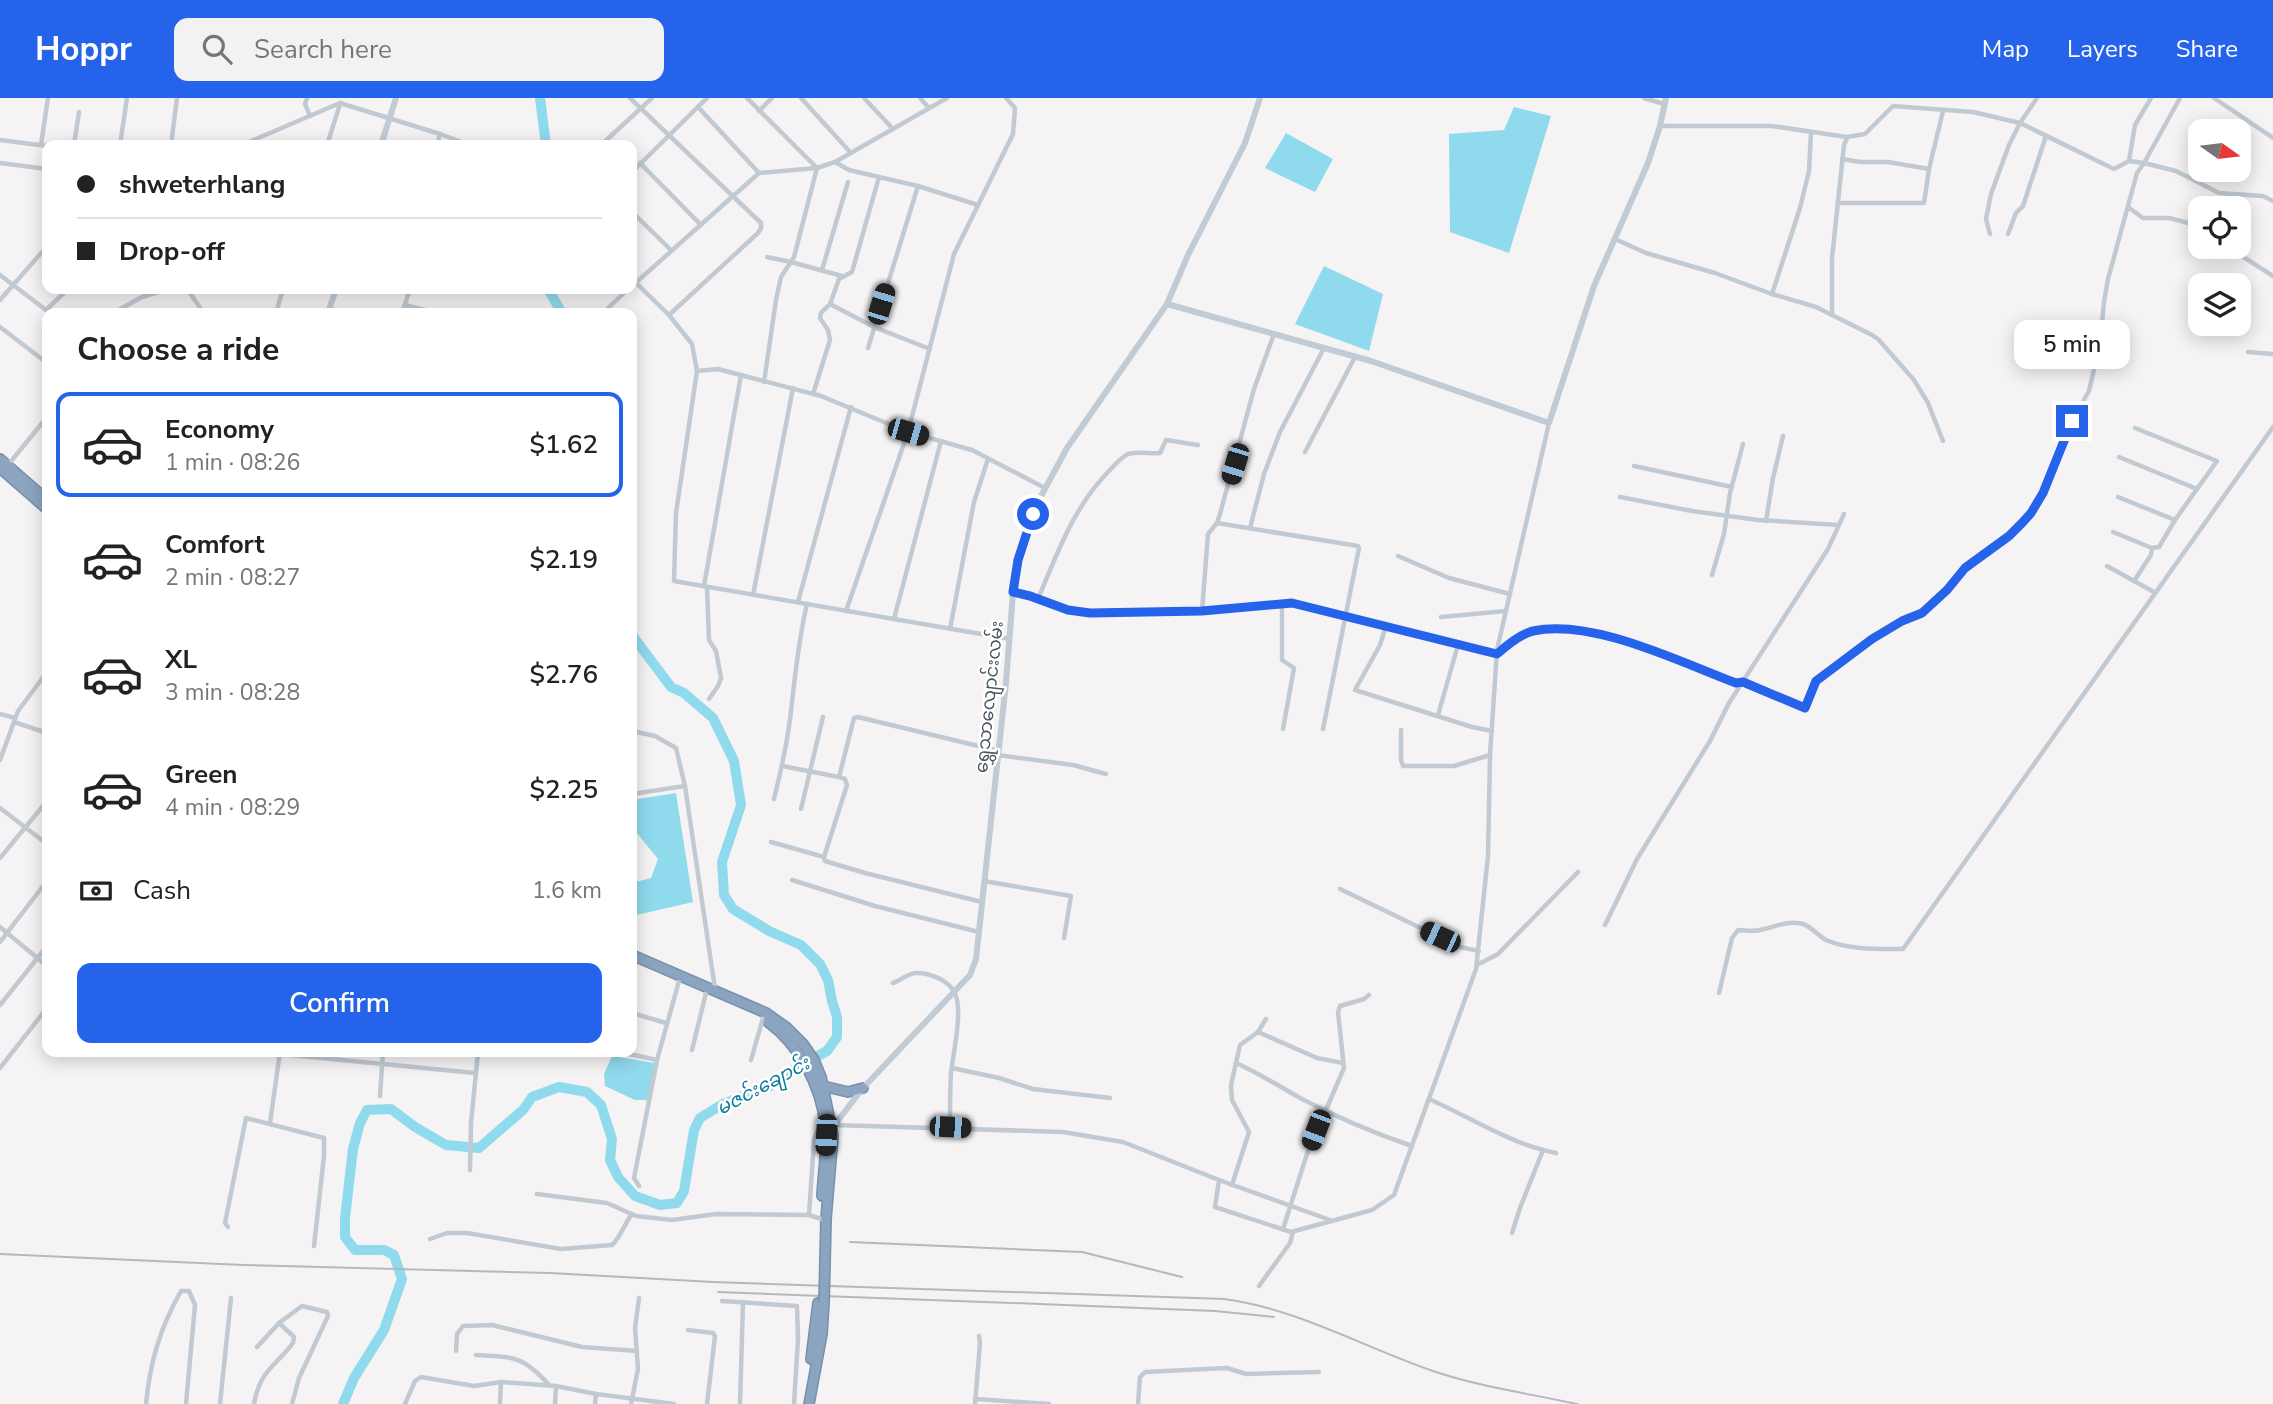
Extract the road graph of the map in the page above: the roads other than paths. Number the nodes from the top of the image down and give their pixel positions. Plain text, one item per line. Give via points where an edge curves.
1 (48, 98) edge
2 (127, 98) edge
3 (177, 98) edge
4 (307, 98) edge
5 (396, 98) edge
6 (631, 98) edge
7 (652, 98) edge
8 (707, 98) edge
9 (747, 98) edge
10 (772, 98) edge
11 (801, 98) edge
12 (864, 98) edge
13 (920, 98) edge
14 (947, 98) edge
15 (1006, 98) edge
16 (1260, 98) edge
17 (1644, 98) edge
18 (2037, 98) edge
19 (2151, 98) edge
20 (2180, 98) edge
21 (2214, 98) edge
22 (1665, 101) edge
23 (340, 103) junction
24 (698, 107) junction
25 (641, 108) junction
26 (929, 108) junction
27 (79, 111) dead end
28 (759, 111) junction
29 (1943, 111) junction
30 (310, 116) junction
31 (390, 119) junction
32 (2020, 123) junction
33 (1661, 126) junction
34 (893, 129) junction
35 (1811, 132) junction
36 (440, 134) junction
37 (669, 135) junction
38 (2046, 136) junction
39 (1847, 137) junction
40 (2273, 138) edge
41 (0, 140) edge
42 (75, 140) edge
43 (121, 140) edge
44 (172, 140) edge
45 (254, 140) edge
46 (329, 140) edge
47 (383, 140) edge
48 (438, 140) edge
49 (456, 140) edge
50 (606, 140) edge
51 (41, 145) joint
52 (851, 153) junction
53 (1842, 159) junction
54 (2129, 160) junction
55 (835, 162) junction
56 (0, 163) edge
57 (640, 163) junction
58 (2144, 163) junction
59 (637, 166) edge
60 (42, 168) edge
61 (817, 169) junction
62 (1929, 169) junction
63 (759, 173) junction
64 (879, 177) junction
65 (848, 182) dead end
66 (918, 186) junction
67 (732, 197) junction
68 (2273, 201) edge
69 (1839, 203) junction
70 (978, 205) junction
71 (2128, 207) junction
72 (637, 217) edge
73 (2188, 223) edge
74 (701, 225) junction
75 (1990, 234) dead end
76 (2008, 234) dead end
77 (1615, 239) junction
78 (671, 250) junction
79 (42, 252) edge
80 (767, 257) dead end
81 (2247, 259) edge
82 (791, 262) junction
83 (822, 270) junction
84 (0, 275) edge
85 (842, 276) junction
86 (2273, 276) edge
87 (637, 280) edge
88 (13, 284) junction
89 (637, 288) edge
90 (64, 294) edge
91 (140, 294) edge
92 (152, 294) edge
93 (408, 294) edge
94 (622, 294) edge
95 (1772, 295) junction
96 (142, 297) junction
97 (0, 300) edge
98 (830, 304) junction
99 (1167, 304) junction
100 (405, 305) junction
101 (43, 308) edge
102 (51, 308) edge
103 (122, 308) edge
104 (404, 308) edge
105 (417, 308) edge
106 (608, 308) edge
107 (1832, 314) junction
108 (669, 315) junction
109 (0, 327) edge
110 (874, 327) junction
111 (1274, 334) junction
112 (868, 348) dead end
113 (1324, 348) junction
114 (930, 349) junction
115 (2248, 352) dead end
116 (2273, 354) edge
117 (1355, 356) junction
118 (42, 359) edge
119 (697, 371) junction
120 (741, 374) junction
121 (764, 382) junction
122 (793, 388) junction
123 (813, 394) junction
124 (850, 407) junction
125 (42, 422) edge
126 (1549, 423) junction
127 (2273, 427) edge
128 (2135, 428) dead end
129 (908, 432) junction
130 (1783, 436) dead end
131 (941, 441) junction
132 (1943, 441) dead end
133 (1743, 444) dead end
134 (1198, 445) dead end
135 (1305, 452) dead end
136 (2119, 457) dead end
137 (988, 458) junction
138 (2, 464) edge
139 (1633, 466) dead end
140 (1732, 487) junction
141 (1045, 488) junction
142 (2197, 489) junction
143 (42, 496) edge
144 (1620, 497) dead end
145 (2118, 497) dead end
146 (42, 504) edge
147 (1844, 514) dead end
148 (1728, 516) junction
149 (2175, 520) junction
150 (1766, 521) junction
151 (1217, 523) junction
152 (1839, 524) junction
153 (1250, 528) junction
154 (2113, 531) dead end
155 (2152, 548) junction
156 (1398, 555) dead end
157 (2107, 566) dead end
158 (1712, 575) dead end
159 (2134, 582) junction
160 (705, 586) junction
161 (1013, 592) junction
162 (2154, 593) junction
163 (1510, 594) junction
164 (753, 595) junction
165 (1038, 599) junction
166 (798, 603) junction
167 (1282, 603) junction
168 (807, 604) junction
169 (846, 611) junction
170 (1202, 611) junction
171 (1506, 611) junction
172 (1345, 616) junction
173 (1441, 617) dead end
174 (894, 619) junction
175 (1386, 626) junction
176 (950, 629) junction
177 (1010, 639) junction
178 (1458, 645) junction
179 (1497, 654) junction
180 (42, 679) edge
181 (1743, 682) junction
182 (709, 699) dead end
183 (0, 714) edge
184 (1438, 715) junction
185 (823, 718) dead end
186 (15, 720) junction
187 (1283, 729) dead end
188 (1323, 729) dead end
189 (42, 730) edge
190 (1401, 730) dead end
191 (637, 731) edge
192 (1492, 731) junction
193 (998, 753) junction
194 (1490, 755) junction
195 (0, 760) edge
196 (782, 766) junction
197 (810, 772) junction
198 (1106, 774) dead end
199 (839, 777) junction
200 (685, 786) junction
201 (637, 793) edge
202 (774, 799) dead end
203 (42, 807) edge
204 (0, 808) edge
205 (801, 809) dead end
206 (24, 828) junction
207 (42, 841) edge
208 (771, 842) dead end
209 (824, 857) junction
210 (0, 858) edge
211 (1578, 872) dead end
212 (792, 880) dead end
213 (984, 881) junction
214 (42, 888) edge
215 (1340, 889) dead end
216 (982, 902) junction
217 (1605, 925) dead end
218 (0, 927) edge
219 (979, 932) junction
220 (8, 933) junction
221 (1063, 938) dead end
222 (0, 943) edge
223 (1479, 951) junction
224 (42, 952) edge
225 (38, 957) junction
226 (637, 957) edge
227 (42, 961) edge
228 (637, 964) edge
229 (1476, 965) junction
230 (679, 981) junction
231 (893, 983) dead end
232 (954, 991) junction
233 (711, 992) junction
234 (1719, 993) dead end
235 (1369, 995) dead end
236 (0, 1005) edge
237 (42, 1014) edge
238 (637, 1014) edge
239 (763, 1018) junction
240 (1266, 1019) dead end
241 (666, 1023) junction
242 (1258, 1032) junction
243 (799, 1046) junction
244 (692, 1050) dead end
245 (637, 1056) edge
246 (279, 1057) edge
247 (317, 1057) edge
248 (383, 1057) edge
249 (477, 1057) edge
250 (657, 1060) junction
251 (751, 1060) dead end
252 (810, 1062) junction
253 (1236, 1063) junction
254 (1343, 1063) junction
255 (382, 1064) junction
256 (0, 1068) edge
257 (952, 1068) junction
258 (475, 1073) junction
259 (823, 1086) junction
260 (863, 1088) junction
261 (380, 1096) dead end
262 (1110, 1098) dead end
263 (1429, 1099) junction
264 (1326, 1111) junction
265 (270, 1123) junction
266 (830, 1127) junction
267 (950, 1127) junction
268 (1412, 1146) junction
269 (1544, 1150) junction
270 (1556, 1153) dead end
271 (470, 1170) dead end
272 (1219, 1180) junction
273 (1232, 1185) junction
274 (639, 1186) dead end
275 (537, 1194) dead end
276 (1289, 1206) junction
277 (632, 1214) junction
278 (809, 1215) junction
279 (821, 1219) junction
280 (1330, 1220) junction
281 (228, 1227) dead end
282 (1283, 1229) junction
283 (1293, 1231) junction
284 (1512, 1233) dead end
285 (430, 1239) dead end
286 (314, 1246) dead end
287 (822, 1262) junction
288 (1259, 1286) dead end
289 (231, 1298) dead end
290 (639, 1298) dead end
291 (722, 1301) dead end
292 (743, 1302) junction
293 (279, 1323) junction
294 (688, 1330) dead end
295 (978, 1336) dead end
296 (257, 1347) dead end
297 (456, 1351) dead end
298 (637, 1351) junction
299 (476, 1355) dead end
300 (1319, 1372) dead end
301 (501, 1382) junction
302 (552, 1386) junction
303 (596, 1394) junction
304 (632, 1401) edge
305 (975, 1402) edge
306 (658, 1403) edge
307 (145, 1404) edge
308 (186, 1404) edge
309 (220, 1404) edge
310 (254, 1404) edge
311 (292, 1404) edge
312 (405, 1404) edge
313 (500, 1404) edge
314 (555, 1404) edge
315 (595, 1404) edge
316 (674, 1404) edge
317 (707, 1404) edge
318 (740, 1404) edge
319 (794, 1404) edge
320 (806, 1404) edge
321 (1049, 1404) edge
322 (1138, 1404) edge

1 - 51 street
2 - 43 street
3 - 44 street
4 - 30 street
5 - 31 street
6 - 25 street
7 - 25 street
8 - 24 street
9 - 28 street
10 - 28 street
11 - 52 street
12 - 34 street
13 - 26 street
14 - 26 street
15 - 70 street via 1015,108 1013,134
16 - 99 street, ရွှေသာလျောင်းလမ်း via 1245,143
17 - 22 street
18 - 32 street
19 - 54 street via 2135,125
20 - 58 street
21 - 40 street
22 - 33 street
23 - 30 street
23 - 31 street
23 - 46 street
24 - 37 street
24 - 63 street
25 - 37 street
25 - 50 street
26 - 34 street
27 - 42 street
28 - 61 street
29 - 32 street via 1973,112
29 - 39 street via 1893,106 1865,135
29 - 62 street
30 - 45 street
31 - 36 street
31 - 47 street
32 - 38 street
32 - 75 street via 1991,194 1986,219
33 - 35 street via 1772,126
33 - 77 street
34 - 52 street
35 - 39 street
35 - 95 street via 1809,171
36 - 48 street
36 - 49 street
37 - 57 street
37 - 67 street
38 - 54 street via 2114,169
38 - 76 street via 2023,206
39 - 53 street
41 - 51 street
52 - 55 street
53 - 62 street
53 - 69 street
54 - 58 street
55 - 61 street
55 - 64 street
56 - 60 street
57 - 59 street
57 - 74 street
58 - 68 street via 2176,171 2219,192
58 - 71 street
61 - 63 street
61 - 82 street
62 - 69 street via 1924,204
63 - 67 street
64 - 66 street
64 - 85 street via 852,272
65 - 83 street
66 - 70 street
66 - 110 street
67 - 74 street
67 - 108 street via 757,218 761,228
69 - 107 street via 1832,258
70 - 114 street via 954,254
71 - 73 street via 2143,218
71 - 181 street via 2104,302 2089,391 2031,513 2009,536 1965,568 1922,613 1872,639 1816,681 1805,708
72 - 78 street
74 - 78 street
77 - 95 street
77 - 126 street via 1594,286
78 - 87 street
79 - 88 street
80 - 82 street
81 - 86 street
82 - 83 street
82 - 121 street via 781,277
83 - 85 street
84 - 88 street
85 - 98 street
88 - 97 street
88 - 101 street
89 - 108 street
90 - 102 street
91 - 96 street
92 - 96 street
93 - 100 street
94 - 106 street
95 - 107 street
96 - 103 street
98 - 110 street
98 - 123 street via 820,318 830,340
99 - 111 street
99 - 141 street, ရွှေသာလျောင်းလမ်း
100 - 104 street
100 - 105 street
107 - 132 street via 1878,339 1903,367 1927,403
108 - 119 street via 692,344
109 - 118 street
110 - 112 street
110 - 114 street
111 - 113 street
111 - 151 street
113 - 117 street
113 - 153 street via 1280,432
114 - 129 street
115 - 116 street
117 - 126 street
117 - 135 street
119 - 120 street
119 - 160 street via 676,513 674,581
120 - 121 street
120 - 160 street
121 - 122 street
122 - 123 street
122 - 164 street
123 - 124 street
124 - 129 street
124 - 166 street
125 - 138 street
126 - 163 street
127 - 162 street
128 - 142 street via 2217,461
129 - 131 street
129 - 169 street
130 - 150 street
131 - 137 street
131 - 174 street
133 - 140 street
134 - 165 street via 1166,440 1160,453 1129,454 1118,462 1082,502
136 - 142 street
137 - 141 street
137 - 176 street via 974,502
138 - 143 highway
138 - 146 highway
139 - 140 street
140 - 148 street
141 - 161 street, ရွှေသာလျောင်းလမ်း via 1024,540
142 - 149 street
144 - 148 street
145 - 149 street
147 - 152 street
148 - 150 street
148 - 158 street
149 - 155 street via 2159,547
150 - 152 street
151 - 153 street
151 - 170 street via 1208,534
152 - 181 street via 1828,549
153 - 172 street via 1358,546
154 - 155 street
155 - 159 street
156 - 163 street via 1450,578
157 - 159 street
159 - 162 street
160 - 164 street
160 - 182 street via 709,640 716,651 720,678
161 - 165 street
161 - 177 street, ရွှေသာလျောင်းလမ်း
162 - 234 street via 1903,950 1839,944 1805,924 1738,930
163 - 171 street
164 - 166 street
165 - 170 street via 1090,613
166 - 168 street
167 - 170 street
167 - 172 street
167 - 187 street via 1282,660 1294,668
168 - 169 street
168 - 196 street
169 - 174 street
171 - 173 street
171 - 179 street
172 - 175 street
172 - 188 street
174 - 176 street
175 - 178 street
175 - 184 street via 1355,690
176 - 177 street
177 - 193 street, ရွှေသာလျောင်းလမ်း
178 - 179 street
178 - 184 street
179 - 181 street via 1531,632 1566,630 1619,638
179 - 192 street
180 - 186 street
181 - 217 street via 1637,859
183 - 186 street
184 - 192 street
185 - 197 street
186 - 189 street
186 - 195 street
190 - 194 street via 1403,766 1454,766
191 - 200 street via 676,748
192 - 194 street
193 - 198 street
193 - 199 street via 858,717 854,718
193 - 213 street, ရွှေသာလျောင်းလမ်း
194 - 223 street via 1488,856
196 - 197 street
196 - 202 street
197 - 199 street
197 - 205 street
199 - 209 street via 847,785
200 - 201 street
200 - 233 street
203 - 206 street
204 - 206 street
206 - 207 street
206 - 210 street
208 - 209 street
209 - 216 street via 865,873
211 - 229 street via 1498,954
212 - 219 street
213 - 216 street, ရွှေသာလျောင်းလမ်း
213 - 221 street via 1071,896
214 - 220 street
215 - 223 street via 1460,947
216 - 219 street, ရွှေသာလျောင်းလမ်း
218 - 220 street
219 - 232 street, ရွှေသာလျောင်းလမ်း via 970,975
220 - 222 street
220 - 225 street
223 - 229 street
224 - 225 street
225 - 227 street
225 - 236 street
226 - 233 highway
228 - 230 highway
229 - 263 street
230 - 233 highway
230 - 241 street
231 - 232 street via 917,973 938,978
232 - 257 street via 958,1009
232 - 260 street, ရွှေသာလျောင်းလမ်း
233 - 239 highway
233 - 243 highway via 766,1013 787,1028
233 - 244 street
235 - 254 street via 1340,1006
237 - 256 street
238 - 241 street
239 - 243 highway
239 - 251 street
240 - 242 street
241 - 250 street
242 - 253 street via 1240,1045
242 - 254 street via 1317,1058
243 - 252 highway
245 - 250 street
246 - 265 street
247 - 255 street
248 - 255 street
249 - 258 street
250 - 274 street via 634,1178
252 - 259 highway
252 - 266 highway
253 - 264 street
253 - 273 street via 1232,1100 1249,1132
254 - 264 street
255 - 258 street
255 - 261 street
257 - 262 street via 1033,1090
257 - 267 street
258 - 271 street
259 - 260 highway via 840,1092
259 - 266 highway
260 - 266 street, ရွှေသာလျောင်းလမ်း
263 - 268 street
263 - 269 street via 1485,1128
264 - 268 street
264 - 276 street
265 - 281 street via 246,1118 225,1223
265 - 286 street via 324,1138
266 - 267 street
266 - 278 street via 817,1131 814,1140
266 - 279 highway
266 - 287 highway
267 - 272 street via 1063,1132 1123,1142
268 - 280 street via 1394,1195 1372,1210
269 - 270 street
269 - 284 street
272 - 273 street
272 - 282 street via 1215,1207
273 - 276 street
275 - 277 street via 607,1203
276 - 280 street
276 - 282 street
277 - 278 street via 672,1220 716,1214
277 - 285 street via 612,1245 561,1249 467,1233
278 - 279 street
279 - 287 highway
280 - 283 street
282 - 283 street
283 - 288 street via 1290,1244
287 - 320 highway
289 - 309 street
290 - 298 street
291 - 292 street
292 - 318 street
292 - 319 street via 798,1308
293 - 296 street
293 - 310 street via 294,1337 293,1343 270,1366 256,1390
293 - 311 street via 302,1306 328,1316
294 - 317 street via 715,1336
295 - 305 street
297 - 298 street via 457,1334 463,1326 483,1324 582,1347
298 - 304 street
299 - 302 street via 528,1364
300 - 322 street via 1246,1374 1227,1368 1144,1372
301 - 302 street
301 - 312 street via 474,1386 421,1377
301 - 313 street
302 - 303 street
302 - 314 street
303 - 304 street
303 - 315 street
304 - 306 street
305 - 321 street
306 - 316 street
307 - 308 street via 165,1319 181,1291 189,1291 195,1306

